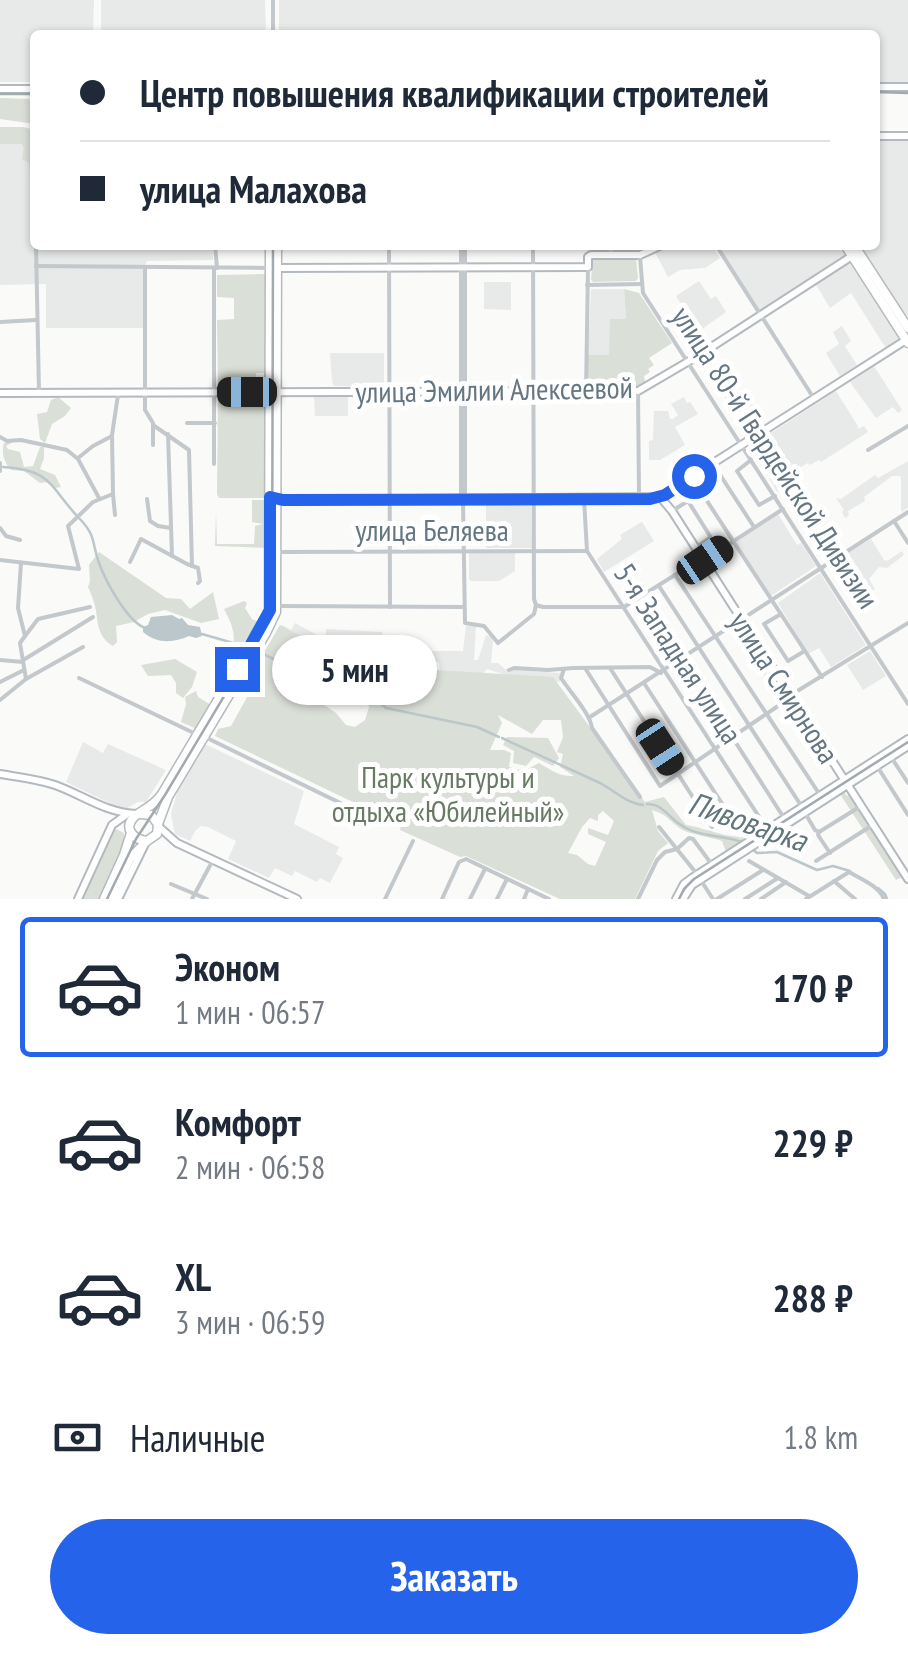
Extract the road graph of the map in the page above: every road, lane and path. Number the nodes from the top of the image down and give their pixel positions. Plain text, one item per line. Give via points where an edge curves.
1 (273, 0) edge
2 (273, 30) edge
3 (880, 87) edge
4 (908, 87) edge
5 (0, 89) edge
6 (30, 89) edge
7 (880, 136) edge
8 (908, 136) edge
9 (36, 250) edge
10 (216, 250) edge
11 (274, 250) edge
12 (390, 250) edge
13 (463, 250) edge
14 (533, 250) edge
15 (612, 250) edge
16 (651, 250) edge
17 (719, 250) edge
18 (848, 250) edge
19 (857, 250) edge
20 (612, 255) junction
21 (640, 255) junction
22 (852, 256) junction
23 (36, 266) junction
24 (463, 267) junction
25 (533, 267) junction
26 (588, 267) junction
27 (145, 268) junction
28 (215, 268) junction
29 (274, 268) junction
30 (390, 268) junction
31 (641, 284) junction
32 (588, 285) junction
33 (886, 301) junction
34 (760, 314) junction
35 (36, 320) junction
36 (0, 322) edge
37 (906, 322) edge
38 (907, 342) edge
39 (688, 362) junction
40 (274, 391) junction
41 (638, 391) junction
42 (39, 392) junction
43 (118, 392) junction
44 (145, 392) junction
45 (213, 392) junction
46 (390, 392) junction
47 (463, 392) junction
48 (533, 392) junction
49 (586, 392) junction
50 (0, 393) edge
51 (814, 398) junction
52 (187, 423) dead end
53 (215, 423) junction
54 (153, 424) junction
55 (908, 426) edge
56 (168, 434) junction
57 (112, 436) junction
58 (0, 437) edge
59 (153, 445) dead end
60 (741, 446) junction
61 (868, 450) dead end
62 (78, 459) junction
63 (751, 460) junction
64 (0, 463) edge
65 (214, 464) dead end
66 (713, 464) junction
67 (0, 471) edge
68 (692, 478) junction
69 (113, 494) junction
70 (775, 496) junction
71 (274, 497) junction
72 (660, 497) junction
73 (99, 498) junction
74 (147, 499) dead end
75 (390, 499) junction
76 (463, 499) junction
77 (535, 499) junction
78 (584, 499) junction
79 (639, 499) junction
80 (783, 509) junction
81 (672, 511) junction
82 (908, 512) edge
83 (115, 515) dead end
84 (894, 521) junction
85 (0, 528) edge
86 (171, 528) junction
87 (754, 528) junction
88 (20, 540) dead end
89 (733, 541) junction
90 (908, 543) edge
91 (695, 548) junction
92 (277, 552) junction
93 (390, 552) junction
94 (463, 552) junction
95 (535, 552) junction
96 (587, 552) junction
97 (172, 556) junction
98 (0, 560) edge
99 (702, 560) junction
100 (130, 562) dead end
101 (20, 563) junction
102 (192, 566) junction
103 (821, 568) junction
104 (676, 575) junction
105 (198, 583) dead end
106 (658, 586) junction
107 (772, 600) junction
108 (277, 606) junction
109 (536, 606) junction
110 (90, 607) dead end
111 (390, 607) junction
112 (463, 607) junction
113 (624, 607) junction
114 (649, 608) dead end
115 (781, 614) junction
116 (93, 617) dead end
117 (742, 619) junction
118 (908, 623) edge
119 (25, 636) junction
120 (717, 636) junction
121 (83, 647) dead end
122 (871, 647) junction
123 (699, 648) junction
124 (804, 651) junction
125 (0, 660) edge
126 (682, 660) junction
127 (24, 661) junction
128 (585, 668) junction
129 (610, 668) junction
130 (564, 669) junction
131 (24, 670) junction
132 (509, 670) dead end
133 (663, 671) junction
134 (822, 677) junction
135 (26, 678) junction
136 (79, 678) dead end
137 (0, 682) edge
138 (644, 683) junction
139 (625, 694) junction
140 (791, 697) junction
141 (0, 700) edge
142 (908, 704) edge
143 (608, 706) junction
144 (766, 714) junction
145 (590, 717) junction
146 (750, 726) junction
147 (201, 736) junction
148 (732, 738) junction
149 (908, 742) edge
150 (714, 749) junction
151 (890, 757) junction
152 (695, 761) junction
153 (877, 766) junction
154 (0, 774) edge
155 (678, 774) junction
156 (846, 782) junction
157 (908, 783) edge
158 (820, 796) junction
159 (640, 797) dead end
160 (861, 806) junction
161 (803, 810) junction
162 (140, 814) junction
163 (120, 815) junction
164 (364, 815) dead end
165 (908, 815) edge
166 (784, 818) junction
167 (763, 823) dead end
168 (873, 824) junction
169 (112, 825) junction
170 (158, 825) junction
171 (659, 827) dead end
172 (712, 827) dead end
173 (130, 831) junction
174 (819, 832) junction
175 (148, 841) junction
176 (413, 841) dead end
177 (748, 841) junction
178 (178, 843) junction
179 (677, 848) junction
180 (830, 853) junction
181 (214, 860) junction
182 (816, 861) dead end
183 (710, 862) dead end
184 (749, 862) dead end
185 (485, 869) junction
186 (764, 869) junction
187 (908, 876) edge
188 (699, 877) junction
189 (778, 878) junction
190 (507, 880) junction
191 (834, 881) junction
192 (786, 882) junction
193 (172, 884) dead end
194 (528, 889) junction
195 (193, 896) edge
196 (808, 898) edge
197 (853, 898) edge
198 (78, 899) edge
199 (111, 899) edge
200 (207, 899) edge
201 (297, 899) edge
202 (385, 899) edge
203 (442, 899) edge
204 (470, 899) edge
205 (498, 899) edge
206 (524, 899) edge
207 (549, 899) edge
208 (638, 899) edge
209 (679, 899) edge
210 (715, 899) edge
211 (745, 899) edge
212 (761, 899) edge
213 (884, 899) edge

1 - 2 street
3 - 4 street
5 - 6 street
7 - 8 street
9 - 23 street
10 - 28 street
11 - 29 main road
12 - 30 street
13 - 24 street
14 - 25 street
15 - 20 street
16 - 21 street
17 - 34 street
18 - 22 main road
19 - 33 main road
20 - 21 street
20 - 26 street via 589,256
21 - 31 street
22 - 33 main road
22 - 34 street, улица Эмилии Алексеевой
23 - 27 street
23 - 35 street
24 - 25 street
24 - 30 street
24 - 47 street
25 - 26 street
25 - 48 street
26 - 32 street
27 - 28 street
27 - 44 street
28 - 29 street
28 - 45 street
29 - 30 street
29 - 40 main road
30 - 46 street
31 - 32 street
31 - 39 street, улица 80-й Гвардейской Дивизии
32 - 49 street
33 - 37 main road
33 - 38 main road
34 - 39 street, улица Эмилии Алексеевой
34 - 51 street
35 - 36 street
35 - 42 street
38 - 51 street
39 - 41 street, улица Эмилии Алексеевой
39 - 60 street, улица 80-й Гвардейской Дивизии
40 - 45 street, улица Эмилии Алексеевой
40 - 46 street, улица Эмилии Алексеевой
40 - 71 main road
41 - 49 street, улица Эмилии Алексеевой
41 - 79 street
42 - 43 street, улица Эмилии Алексеевой
42 - 50 street, улица Эмилии Алексеевой
43 - 44 street, улица Эмилии Алексеевой
43 - 57 street
44 - 45 street, улица Эмилии Алексеевой
44 - 54 street
45 - 53 street
46 - 47 street, улица Эмилии Алексеевой
46 - 75 street
47 - 48 street, улица Эмилии Алексеевой
47 - 76 street
48 - 49 street, улица Эмилии Алексеевой
48 - 77 street
51 - 60 street
52 - 53 street
53 - 65 street
54 - 56 street
54 - 59 street
55 - 61 street
56 - 86 street
56 - 102 street via 189,450
57 - 62 street
57 - 69 street
58 - 62 street via 64,448
60 - 63 street, улица 80-й Гвардейской Дивизии
60 - 66 street
62 - 73 street
63 - 70 street, улица 80-й Гвардейской Дивизии
63 - 70 street via 737,469 759,505
64 - 67 street
66 - 68 street
66 - 87 street
68 - 72 street
68 - 89 street
69 - 73 street
69 - 83 street
70 - 80 street, улица 80-й Гвардейской Дивизии
71 - 75 street
71 - 92 main road
71 - 147 main road via 270,610
72 - 79 street
72 - 81 street, улица Смирнова
73 - 101 street via 68,526 79,569
74 - 86 street via 150,521
75 - 76 street
75 - 93 street
76 - 77 street
76 - 94 street
77 - 78 street
77 - 95 street
78 - 79 street
78 - 96 street, 5-я Западная улица
80 - 87 street
80 - 103 street, улица 80-й Гвардейской Дивизии
81 - 91 street, улица Смирнова
81 - 91 street via 688,502 710,536
82 - 84 street
84 - 90 street
84 - 103 street
85 - 88 street
86 - 97 street
87 - 89 street
89 - 99 street
89 - 107 street
91 - 99 street, улица Смирнова
92 - 93 street, улица Беляева
92 - 108 main road
93 - 94 street, улица Беляева
93 - 111 street
94 - 95 street, улица Беляева
94 - 112 street
95 - 96 street, улица Беляева
95 - 109 street
96 - 113 street, 5-я Западная улица
97 - 100 street via 142,539
97 - 102 street
98 - 101 street
99 - 104 street
99 - 117 street, улица Смирнова
101 - 119 street via 18,608
102 - 105 street via 200,569
103 - 107 street
103 - 122 street, улица 80-й Гвардейской Дивизии
104 - 106 street
104 - 120 street
106 - 113 street
106 - 123 street
107 - 115 street
107 - 117 street
108 - 111 street
108 - 147 main road
109 - 112 street via 498,643 484,626 465,623
109 - 113 street
110 - 119 street via 38,619
111 - 112 street
113 - 133 street, 5-я Западная улица
114 - 126 street
115 - 124 street
115 - 124 street via 764,624 788,660
116 - 127 street
117 - 120 street
117 - 140 street, улица Смирнова
118 - 122 street
119 - 127 street
120 - 123 street
120 - 144 street
121 - 135 street
122 - 134 street
122 - 142 street, улица 80-й Гвардейской Дивизии
123 - 126 street
123 - 146 street
124 - 134 street
125 - 127 street
126 - 133 street
126 - 148 street
127 - 131 street
128 - 129 street
128 - 130 street
128 - 143 street
129 - 133 street
129 - 139 street
130 - 132 street
130 - 145 street via 561,678
131 - 135 street
131 - 137 street
133 - 138 street
133 - 150 street, 5-я Западная улица
134 - 140 street
135 - 141 street
136 - 147 street
138 - 139 street
138 - 152 street
139 - 143 street
139 - 155 street
140 - 144 street
140 - 156 street, улица Смирнова
143 - 145 street
143 - 155 street via 660,786
144 - 146 street
144 - 158 street
145 - 159 street
146 - 148 street
146 - 161 street
147 - 162 main road via 158,800
147 - 164 street
147 - 170 main road
148 - 150 street
148 - 166 street
149 - 151 street
149 - 156 street
150 - 152 street
150 - 167 street, 5-я Западная улица
151 - 153 street
151 - 157 street
152 - 155 street
152 - 177 street
153 - 156 street
153 - 165 street
154 - 163 street via 54,785
155 - 172 street
156 - 158 street
156 - 160 street, улица Смирнова
156 - 161 street
158 - 161 street
160 - 168 street, улица Смирнова
160 - 174 street
161 - 166 street
161 - 174 street
161 - 177 street
162 - 163 street
162 - 170 main road via 152,815
162 - 173 main road
163 - 169 street
163 - 173 street
166 - 177 street
168 - 180 street
168 - 187 street, улица Смирнова
169 - 173 street
169 - 198 street
170 - 175 main road
170 - 178 street
171 - 179 street
173 - 175 main road
173 - 199 main road
174 - 180 street
175 - 178 street
175 - 199 main road via 130,858
176 - 202 street
177 - 188 street
178 - 181 street
179 - 183 street via 690,838
179 - 188 street
179 - 208 street via 657,860
180 - 182 street
181 - 195 street
181 - 201 street
184 - 186 street
185 - 190 street
185 - 203 street via 459,862
185 - 204 street
186 - 189 street
186 - 210 street
188 - 209 street via 684,884
188 - 210 street
189 - 192 street
189 - 211 street
190 - 194 street
190 - 205 street
191 - 196 street
191 - 197 street
191 - 213 street via 848,872
192 - 196 street
192 - 212 street
193 - 195 street
194 - 206 street
194 - 207 street
195 - 200 street

